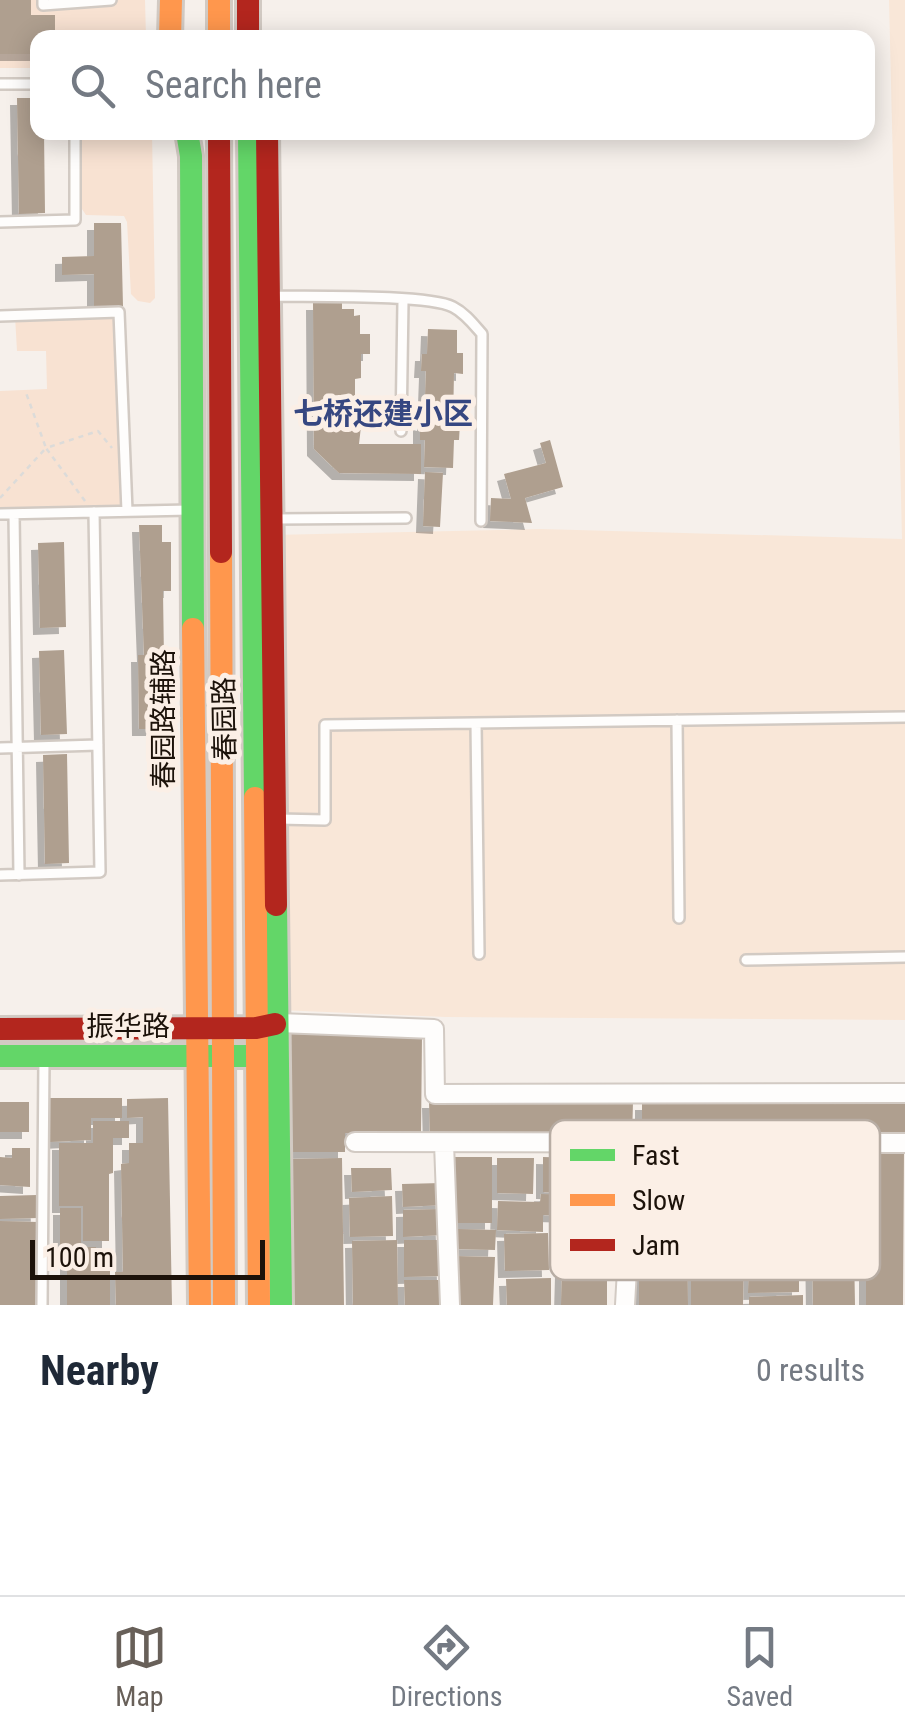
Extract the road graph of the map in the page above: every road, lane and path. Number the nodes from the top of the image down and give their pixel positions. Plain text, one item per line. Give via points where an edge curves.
1 (43, 0) edge
2 (111, 0) edge
3 (171, 0) edge
4 (218, 0) edge
5 (248, 0) edge
6 (170, 30) edge
7 (219, 30) edge
8 (249, 30) edge
9 (0, 84) edge
10 (30, 84) edge
11 (75, 140) edge
12 (188, 140) edge
13 (219, 140) edge
14 (250, 140) edge
15 (267, 140) edge
16 (0, 222) edge
17 (260, 295) junction
18 (403, 300) junction
19 (0, 316) edge
20 (26, 390) dead end
21 (400, 432) dead end
22 (46, 448) junction
23 (125, 464) junction
24 (0, 498) edge
25 (193, 510) junction
26 (127, 511) junction
27 (94, 512) junction
28 (0, 514) edge
29 (14, 514) junction
30 (220, 516) junction
31 (406, 518) dead end
32 (262, 519) junction
33 (481, 521) dead end
34 (905, 717) edge
35 (676, 720) junction
36 (476, 723) junction
37 (98, 745) junction
38 (17, 747) junction
39 (0, 748) edge
40 (266, 818) junction
41 (194, 836) junction
42 (221, 836) junction
43 (0, 875) edge
44 (19, 875) junction
45 (679, 918) dead end
46 (479, 954) dead end
47 (905, 957) edge
48 (746, 960) dead end
49 (0, 1025) edge
50 (267, 1025) junction
51 (222, 1027) junction
52 (194, 1028) junction
53 (195, 1055) junction
54 (222, 1055) junction
55 (0, 1056) edge
56 (36, 1056) junction
57 (257, 1056) junction
58 (0, 1070) edge
59 (905, 1093) edge
60 (355, 1142) dead end
61 (444, 1143) junction
62 (880, 1143) edge
63 (905, 1143) edge
64 (550, 1144) edge
65 (268, 1147) junction
66 (626, 1280) edge
67 (42, 1305) edge
68 (200, 1305) edge
69 (224, 1305) edge
70 (259, 1305) edge
71 (281, 1305) edge
72 (450, 1305) edge
73 (625, 1305) edge

1 - 2 lane
3 - 6 main road
4 - 7 main road
5 - 8 main road
9 - 10 lane
11 - 16 lane via 75,220
12 - 25 main road, 春园路辅路
13 - 30 main road, 春园路
14 - 17 main road, 春园路
15 - 17 main road
17 - 18 lane
17 - 32 main road, 春园路
18 - 21 lane
18 - 33 lane via 452,306 482,334
19 - 23 lane via 119,312
20 - 22 path
22 - 23 path via 98,431
22 - 24 path
22 - 27 path
23 - 26 lane
25 - 26 lane
25 - 30 main road
25 - 41 main road, 春园路辅路
26 - 27 lane
27 - 29 lane
27 - 37 lane
28 - 29 lane
29 - 38 lane
30 - 42 main road, 春园路
31 - 32 lane
32 - 40 main road, 春园路
34 - 35 lane
35 - 36 lane
35 - 45 lane
36 - 40 lane via 325,725 325,820
36 - 46 lane
37 - 38 lane
37 - 44 lane via 100,872
38 - 39 lane
38 - 44 lane
40 - 50 main road, 春园路
41 - 42 main road
41 - 52 main road, 春园路辅路
42 - 51 main road, 春园路
43 - 44 lane
47 - 48 lane
49 - 52 main road, 振华路
50 - 51 main road, 振华路
50 - 57 main road, 春园路
50 - 59 street via 434,1029 435,1094
50 - 65 main road
51 - 52 main road, 振华路
51 - 54 main road, 春园路
52 - 53 main road, 春园路辅路
53 - 54 main road, 振华路
53 - 56 main road, 振华路
53 - 68 main road, 春园路辅路
54 - 57 main road, 振华路
54 - 69 main road, 春园路
55 - 56 main road, 振华路
56 - 58 main road
56 - 67 lane
57 - 65 main road, 春园路
60 - 61 street
61 - 64 street
61 - 72 street
62 - 63 street
65 - 70 main road, 春园路
65 - 71 main road
66 - 73 street

